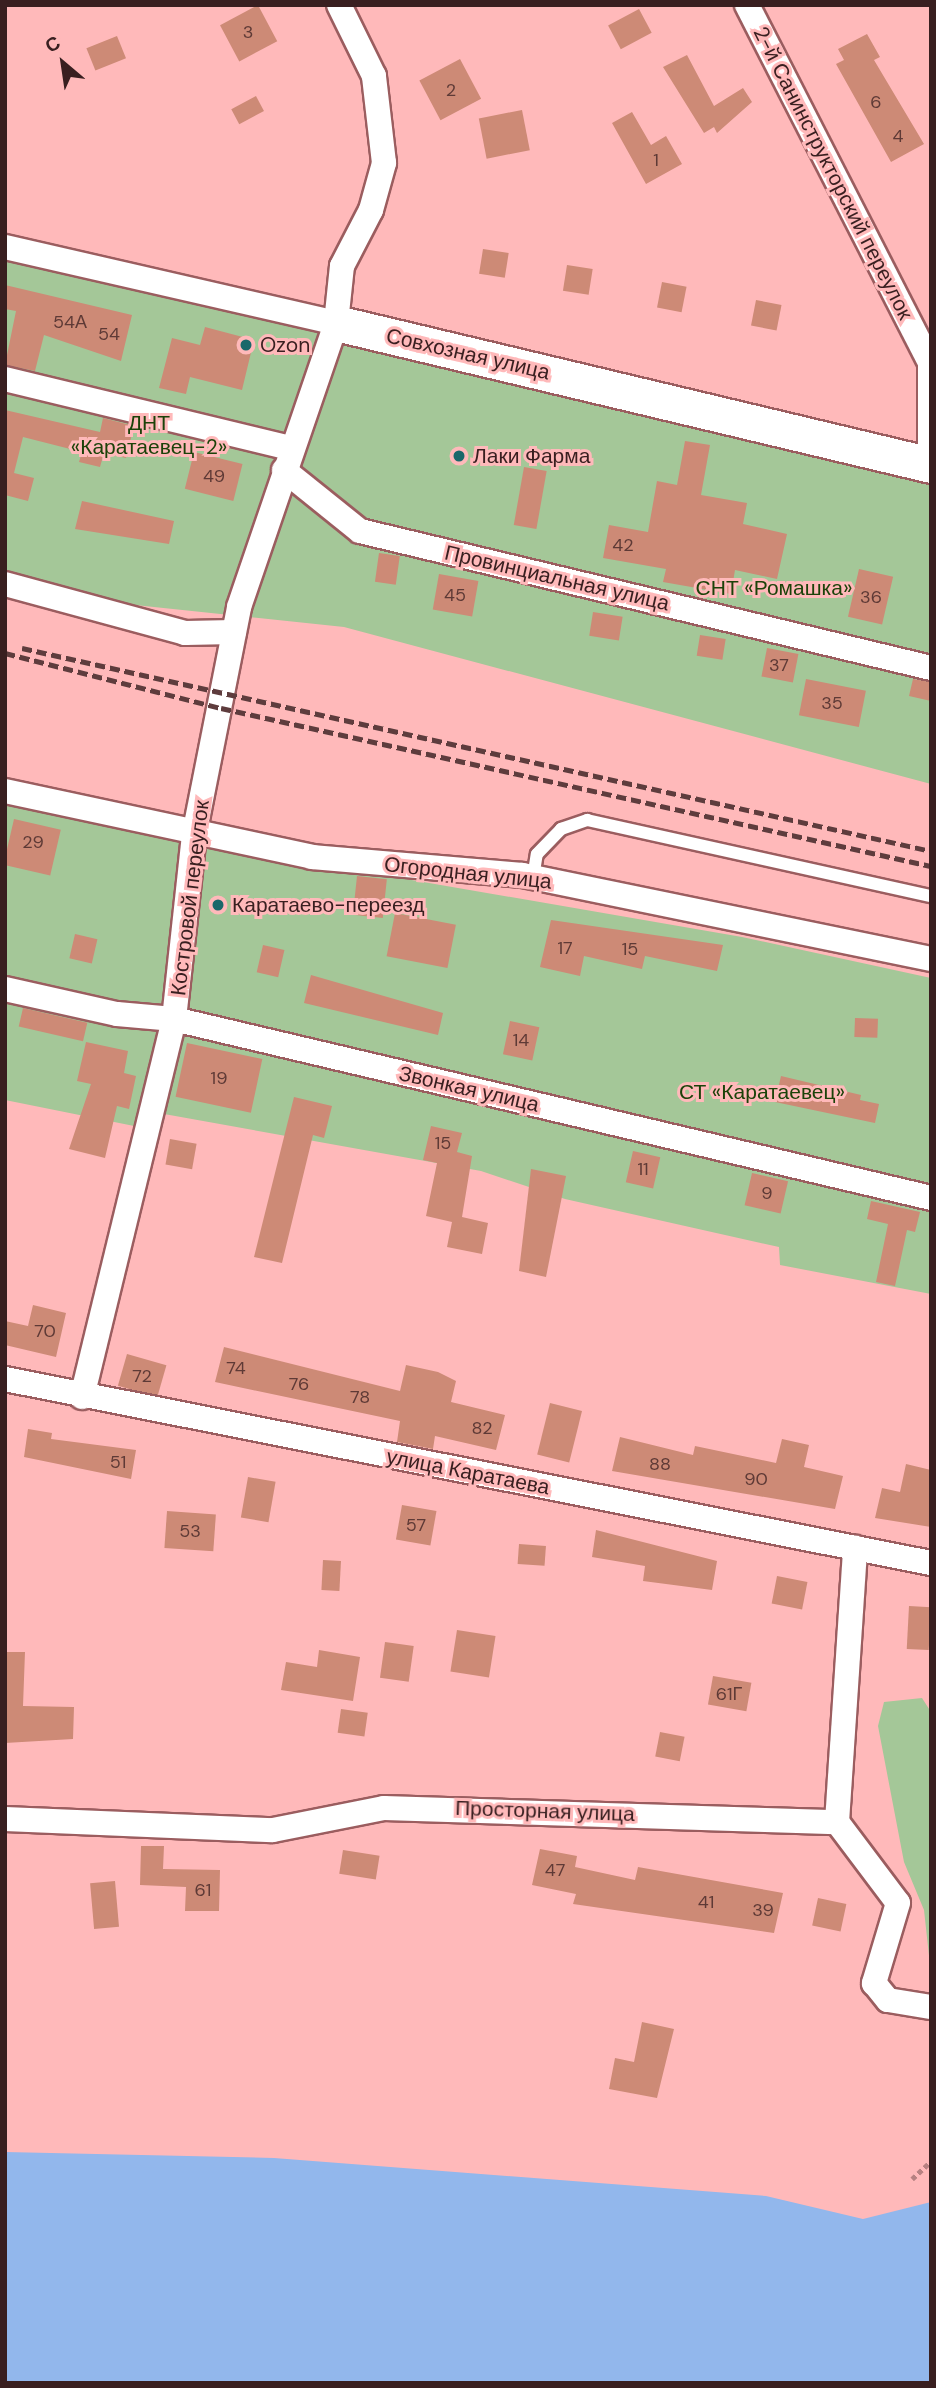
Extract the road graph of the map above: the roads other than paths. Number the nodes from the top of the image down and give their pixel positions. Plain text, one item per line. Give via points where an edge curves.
1 (339, 5) edge
2 (747, 5) edge
3 (5, 247) edge
4 (336, 323) junction
5 (5, 379) edge
6 (287, 459) junction
7 (931, 465) edge
8 (5, 584) edge
9 (234, 632) junction
10 (931, 668) edge
11 (5, 791) edge
12 (194, 835) junction
13 (533, 878) junction
14 (931, 896) edge
15 (931, 959) edge
16 (5, 989) edge
17 (174, 1019) junction
18 (931, 1198) edge
19 (5, 1379) edge
20 (82, 1397) junction
21 (855, 1548) junction
22 (931, 1563) edge
23 (5, 1819) edge
24 (836, 1822) junction
25 (931, 2007) edge

1 - 4 street, Костровой переулок via 374,76 384,163 371,210 342,266
2 - 7 street, 2-й Санинструкторский переулок via 930,363
3 - 4 street, Совхозная улица
4 - 6 street, Костровой переулок
4 - 7 street, Совхозная улица
5 - 6 street
6 - 9 street, Костровой переулок
6 - 10 street, Провинциальная улица via 360,531
8 - 9 street via 185,633
9 - 12 street, Костровой переулок
11 - 12 street, Огородная улица
12 - 13 street, Огородная улица via 312,857
12 - 17 street, Костровой переулок
13 - 14 lane via 537,854 561,829 587,820
13 - 15 street, Огородная улица
16 - 17 street, Звонкая улица via 117,1014
17 - 18 street, Звонкая улица
17 - 20 street, Костровой переулок
19 - 20 street, улица Каратаева
20 - 21 street, улица Каратаева
21 - 22 street, улица Каратаева
21 - 24 street
23 - 24 street, Просторная улица via 272,1830 384,1808
24 - 25 street via 898,1903 874,1983 888,2000

